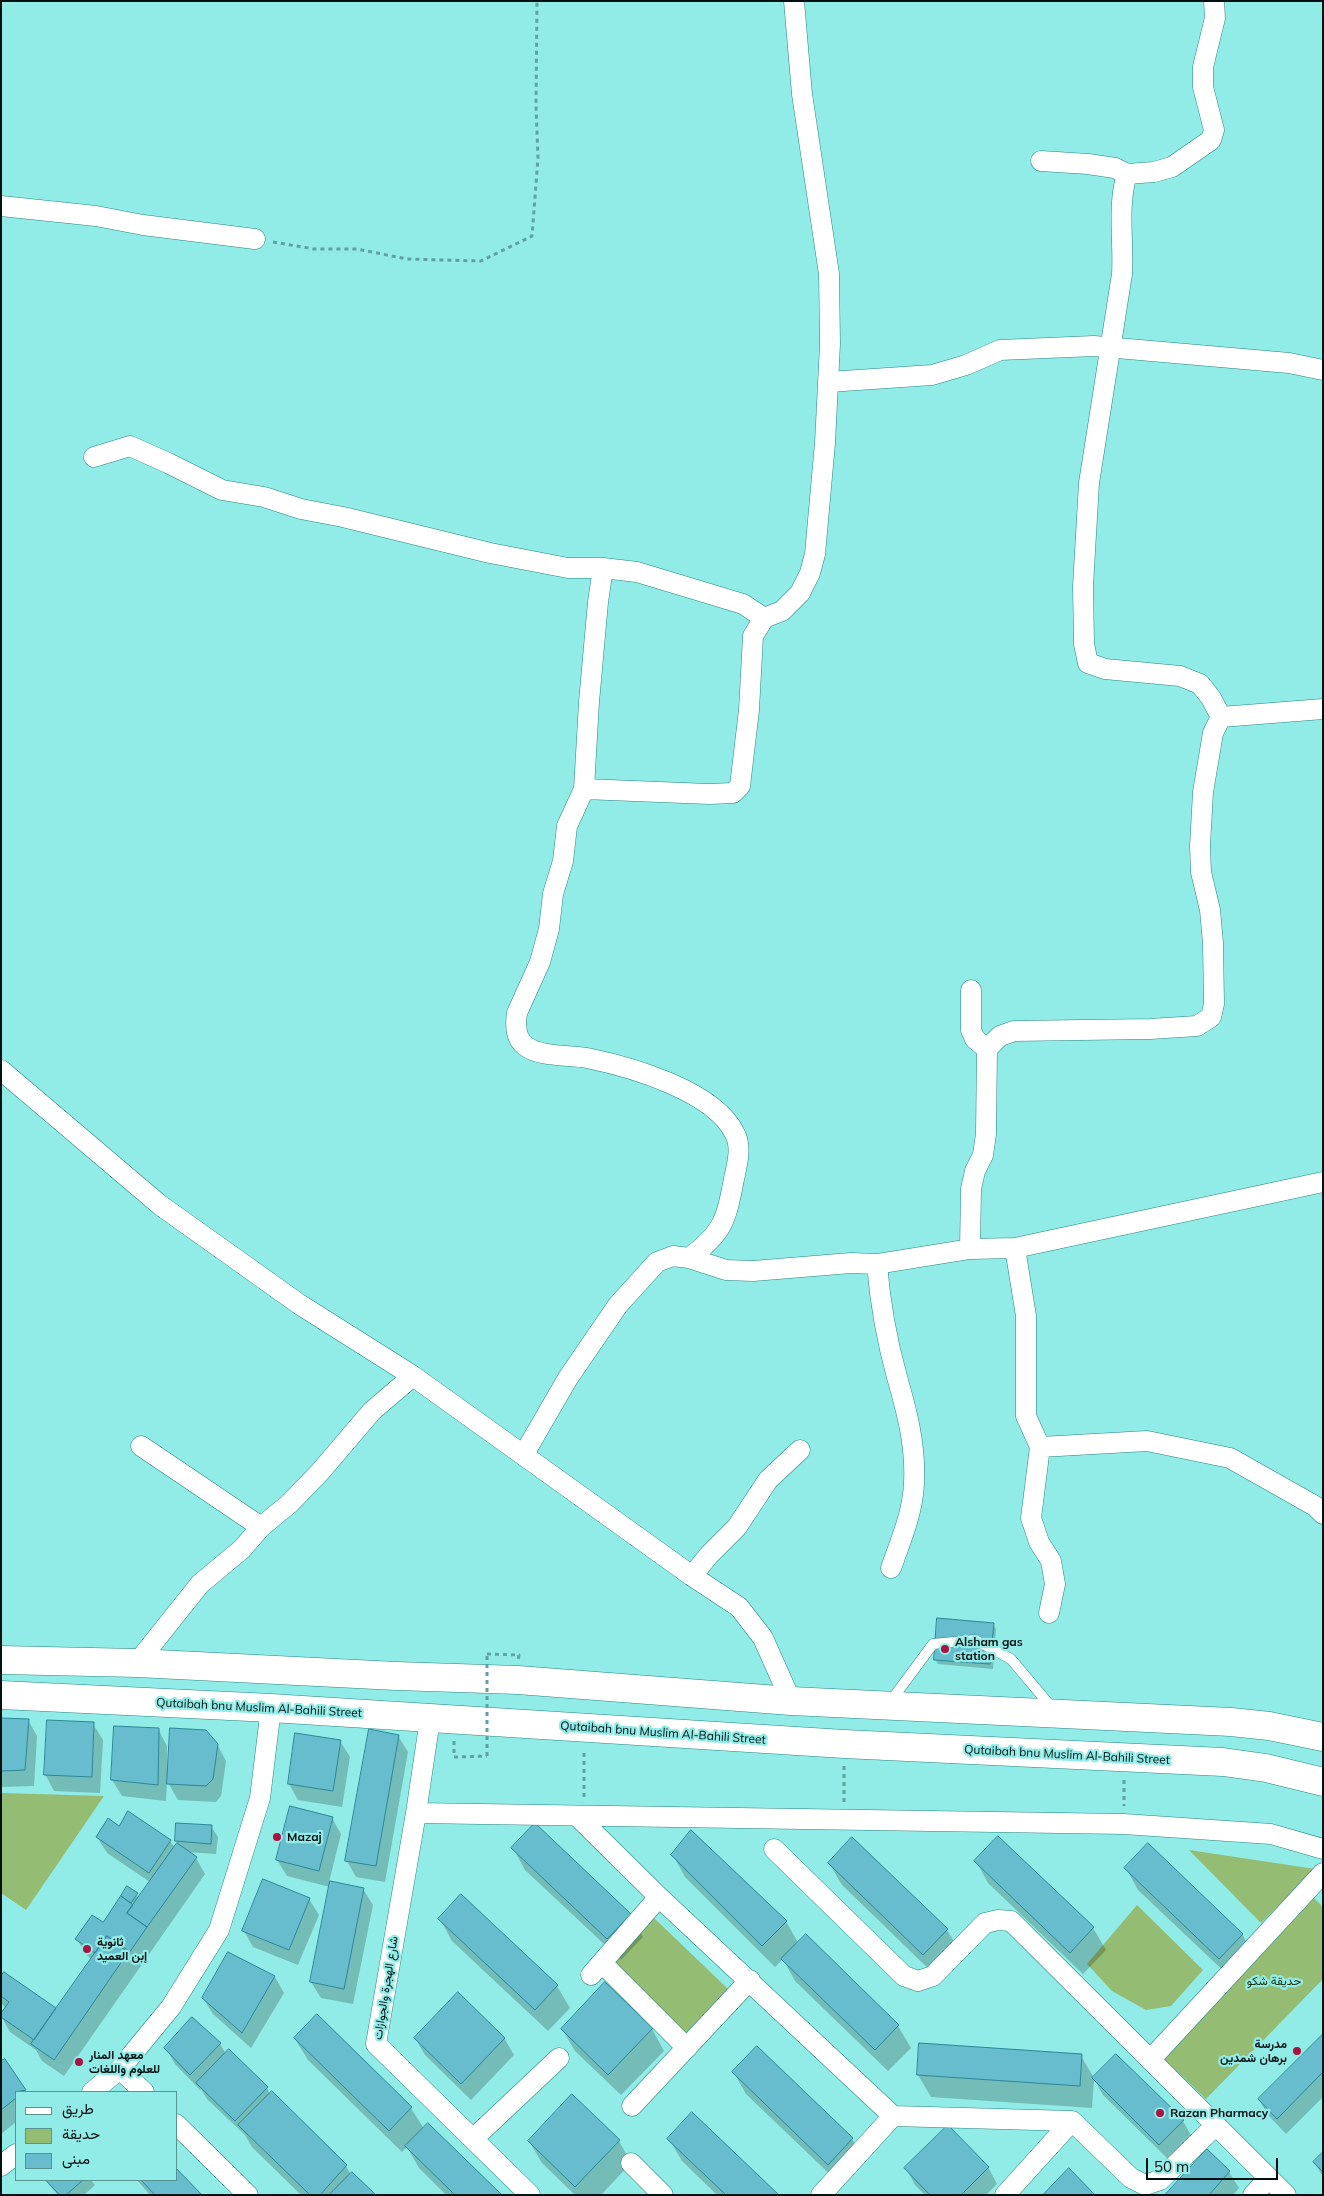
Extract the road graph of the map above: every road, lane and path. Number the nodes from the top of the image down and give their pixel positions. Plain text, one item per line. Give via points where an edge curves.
1 (537, 1) edge
2 (794, 1) edge
3 (1214, 1) edge
4 (1041, 161) dead end
5 (1127, 174) junction
6 (1, 206) edge
7 (254, 239) joint
8 (1111, 346) junction
9 (1323, 370) edge
10 (828, 382) junction
11 (94, 457) dead end
12 (603, 568) junction
13 (764, 618) junction
14 (1323, 709) edge
15 (1221, 718) junction
16 (584, 789) junction
17 (971, 990) dead end
18 (987, 1049) junction
19 (1, 1070) edge
20 (1323, 1182) edge
21 (1015, 1248) junction
22 (970, 1249) junction
23 (689, 1258) junction
24 (877, 1264) junction
25 (413, 1376) junction
26 (141, 1446) dead end
27 (1040, 1448) junction
28 (800, 1450) dead end
29 (524, 1454) junction
30 (1323, 1514) edge
31 (261, 1527) junction
32 (891, 1568) dead end
33 (692, 1576) junction
34 (1049, 1613) dead end
35 (519, 1654) dead end
36 (1, 1660) edge
37 (137, 1663) junction
38 (1, 1695) edge
39 (791, 1700) junction
40 (888, 1705) junction
41 (271, 1708) junction
42 (1057, 1713) junction
43 (430, 1719) junction
44 (1323, 1737) edge
45 (844, 1744) junction
46 (584, 1753) dead end
47 (454, 1757) dead end
48 (1124, 1775) dead end
49 (1323, 1782) edge
50 (416, 1813) junction
51 (581, 1816) junction
52 (844, 1820) junction
53 (1124, 1824) junction
54 (774, 1849) dead end
55 (1323, 1849) edge
56 (1323, 1873) edge
57 (659, 1897) junction
58 (750, 1980) junction
59 (687, 2048) junction
60 (559, 2058) dead end
61 (1150, 2060) junction
62 (120, 2069) junction
63 (93, 2091) edge
64 (143, 2091) edge
65 (632, 2106) dead end
66 (893, 2116) junction
67 (1072, 2121) junction
68 (1216, 2125) junction
69 (178, 2126) edge
70 (472, 2139) junction
71 (15, 2155) edge
72 (631, 2162) dead end
73 (1, 2166) edge
74 (1269, 2178) junction
75 (248, 2195) edge
76 (530, 2195) edge
77 (663, 2195) edge
78 (821, 2195) edge
79 (1005, 2195) edge
80 (1253, 2195) edge
81 (1286, 2195) edge

1 - 7 path via 538,158 532,236 482,262 407,259 357,249 314,249
2 - 10 street via 802,94 829,274
3 - 5 street via 1215,18 1202,67 1203,87 1214,130 1211,140 1172,167
4 - 5 street via 1088,164 1114,168
5 - 8 street via 1121,211 1122,274
6 - 7 street
8 - 9 street via 1288,362
8 - 10 street via 1000,350 932,376
8 - 15 street via 1089,483 1083,586 1084,644 1088,663 1105,669 1180,676 1193,681 1200,684 1211,698
10 - 13 street via 818,524 810,573 800,593 782,610
11 - 12 street via 130,446 222,490 264,497 300,510 343,517 490,553 568,568
12 - 13 street via 637,572 713,594 743,604
12 - 16 street via 588,711
13 - 16 street via 753,636 740,786 733,793
14 - 15 street
15 - 18 street via 1212,733 1203,792 1200,846 1213,943 1214,1004 1211,1017 1197,1026 1014,1031 1000,1036
16 - 23 street via 566,826 563,861 550,909 549,929 540,962 517,1013 517,1035 533,1051 587,1058 654,1077 707,1102 726,1120 736,1135 739,1150 728,1214 717,1234
17 - 18 street via 972,1030 975,1039
18 - 22 street via 986,1134 983,1155 971,1188
19 - 25 street via 160,1204 299,1304
20 - 21 street
21 - 22 street
21 - 27 street via 1026,1316 1026,1416
22 - 24 street
23 - 24 street via 726,1270 753,1271
23 - 29 street via 672,1256 657,1262 638,1281 568,1378
24 - 32 street via 879,1292 908,1413 914,1457 910,1510
25 - 29 street
25 - 31 street via 372,1411 307,1486
26 - 31 street
27 - 30 street via 1148,1440 1230,1458 1315,1506
27 - 34 street via 1031,1518 1039,1542 1051,1561 1055,1584
28 - 33 street via 768,1480 737,1527
29 - 33 street
31 - 37 street via 242,1549 200,1584
33 - 39 street via 739,1607 763,1638
35 - 47 path, bridge via 487,1654 487,1756
36 - 37 main road
37 - 39 main road via 518,1680
38 - 41 main road, Qutaibah bnu Muslim Al-Bahili Street
39 - 40 main road
40 - 42 main road
40 - 42 lane via 933,1644 974,1640 1011,1659
41 - 43 main road, Qutaibah bnu Muslim Al-Bahili Street
41 - 62 street via 260,1798 218,1930 171,2007
42 - 44 main road via 1231,1722
43 - 45 main road, Qutaibah bnu Muslim Al-Bahili Street
43 - 50 street, شارع الهجرة والجوازات
45 - 49 main road, Qutaibah bnu Muslim Al-Bahili Street via 1223,1762 1266,1768
45 - 52 path
46 - 51 path
48 - 53 path
50 - 51 street
50 - 70 street, شارع الهجرة والجوازات via 376,2044
51 - 52 street
51 - 57 street
52 - 53 street
53 - 55 street via 1271,1834
54 - 61 street via 904,1976 918,1981 933,1976 985,1923 1010,1921
56 - 61 street
57 - 58 street
57 - 59 street via 597,1969
58 - 59 street
58 - 66 street
59 - 65 street
60 - 70 street
61 - 68 street
62 - 63 street
62 - 64 street
66 - 67 street
66 - 78 street
67 - 68 street via 1131,2178 1145,2186 1160,2180
67 - 79 street
68 - 74 street
69 - 75 street
70 - 76 street, شارع الهجرة والجوازات
71 - 73 street
72 - 77 street
74 - 80 street
74 - 81 street

